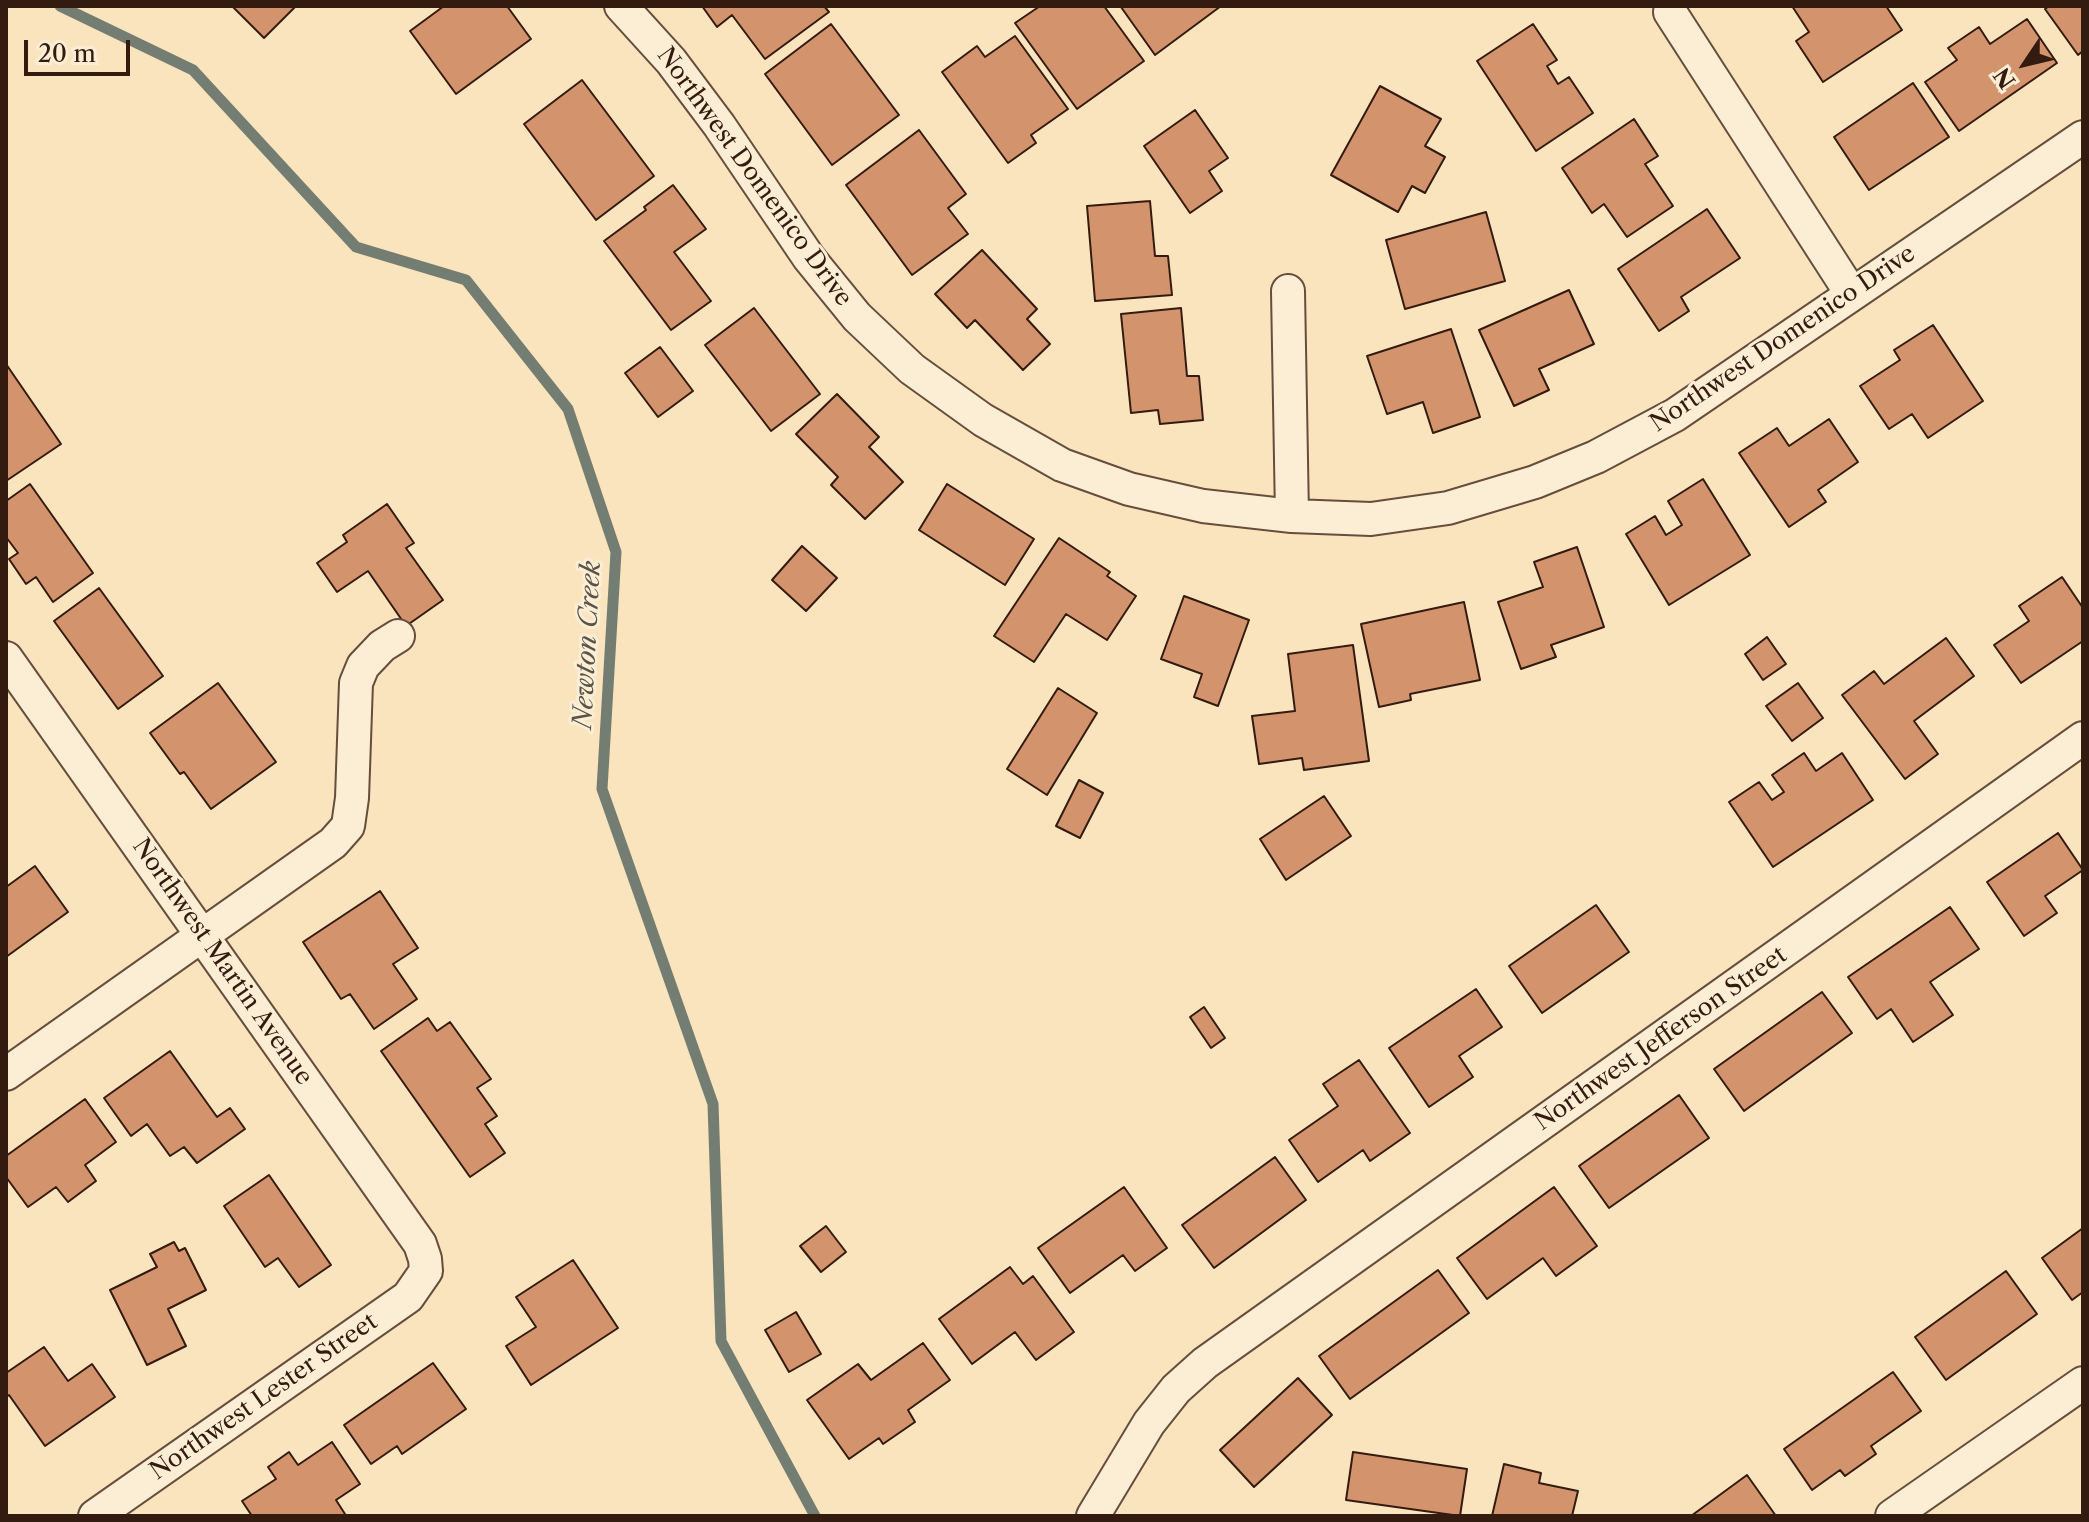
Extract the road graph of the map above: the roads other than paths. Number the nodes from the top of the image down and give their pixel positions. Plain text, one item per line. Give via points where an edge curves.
1 (621, 6) edge
2 (1670, 12) dead end
3 (2083, 137) edge
4 (1288, 291) dead end
5 (1851, 293) junction
6 (1292, 516) junction
7 (398, 636) dead end
8 (6, 658) edge
9 (2083, 738) edge
10 (203, 935) junction
11 (6, 1074) edge
12 (426, 1271) joint
13 (2083, 1383) edge
14 (95, 1516) edge
15 (1093, 1516) edge
16 (1892, 1516) edge

1 - 6 street, Northwest Domenico Drive via 719,125 818,270 857,317 912,369 983,420 1062,465 1129,489 1203,506
2 - 5 street
3 - 5 street, Northwest Domenico Drive
4 - 6 street
5 - 6 street, Northwest Domenico Drive via 1675,415 1535,482 1417,513 1371,519
7 - 10 street via 363,666 356,683 348,826 333,843
8 - 10 street, Northwest Martin Avenue
9 - 15 street, Northwest Jefferson Street via 1238,1339 1176,1389 1149,1423
10 - 11 street
10 - 12 street, Northwest Martin Avenue via 420,1244
12 - 14 street, Northwest Lester Street via 408,1297
13 - 16 street

